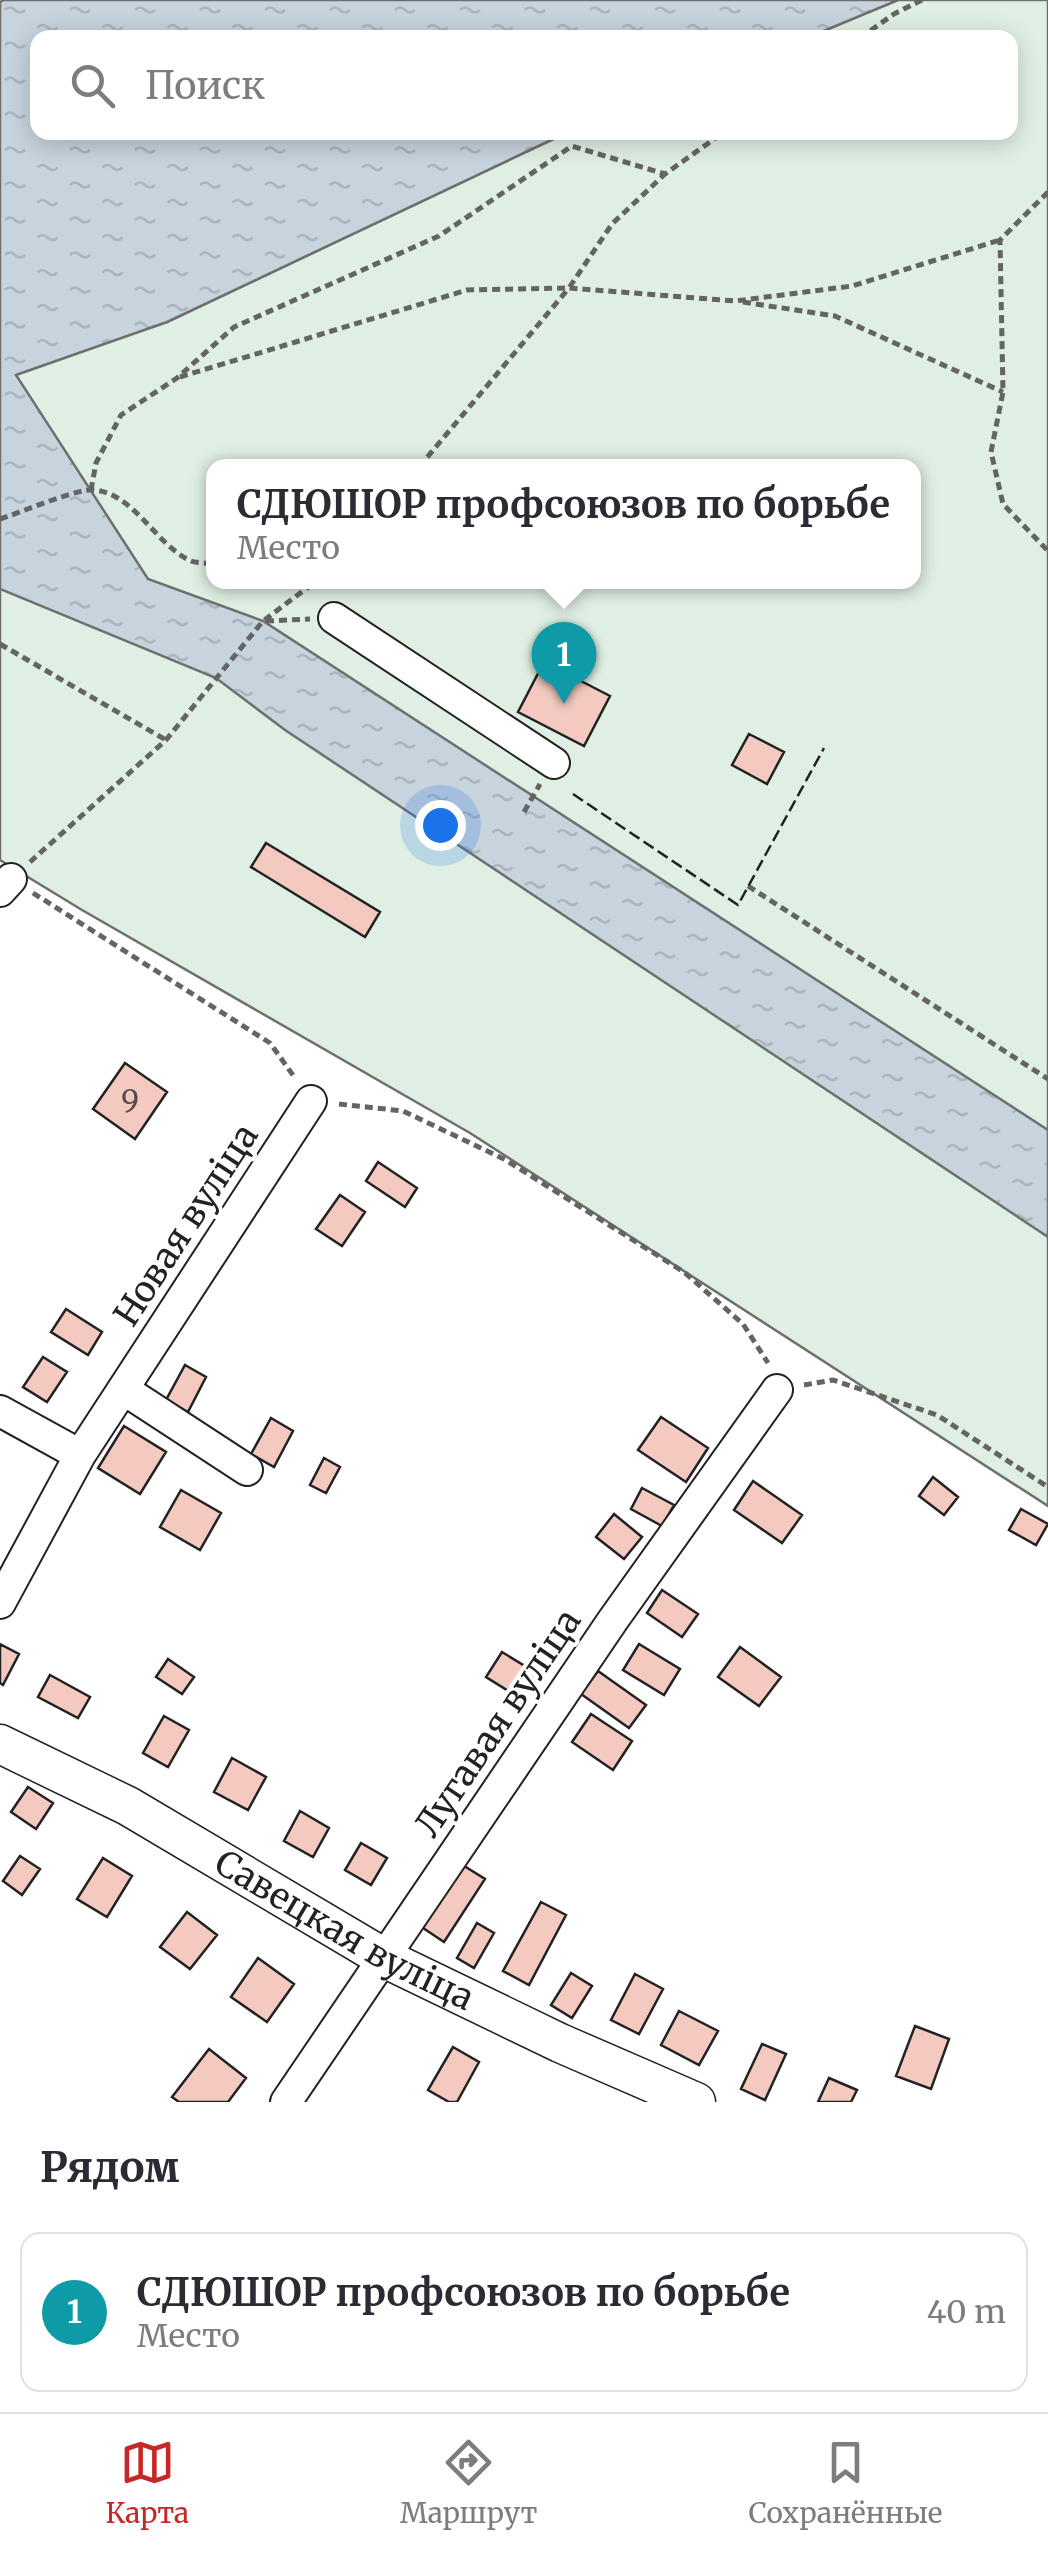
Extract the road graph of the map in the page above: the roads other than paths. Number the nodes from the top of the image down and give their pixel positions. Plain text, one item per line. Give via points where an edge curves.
1 (334, 618) road end
2 (554, 763) dead end
3 (311, 1101) road end
4 (124, 1389) junction
5 (777, 1390) road end
6 (0, 1411) edge
7 (80, 1455) junction
8 (246, 1470) dead end
9 (0, 1602) edge
10 (0, 1744) edge
11 (386, 1959) junction
12 (286, 2102) edge
13 (696, 2102) edge

1 - 2 street
3 - 4 street, Новая вуліца
4 - 7 street, Новая вуліца
4 - 8 street
5 - 11 street, Лугавая вуліца
6 - 7 street
7 - 9 street, Новая вуліца
10 - 11 main road, Савецкая вуліца via 128,1806
11 - 12 street, Лугавая вуліца
11 - 13 main road, Савецкая вуліца

